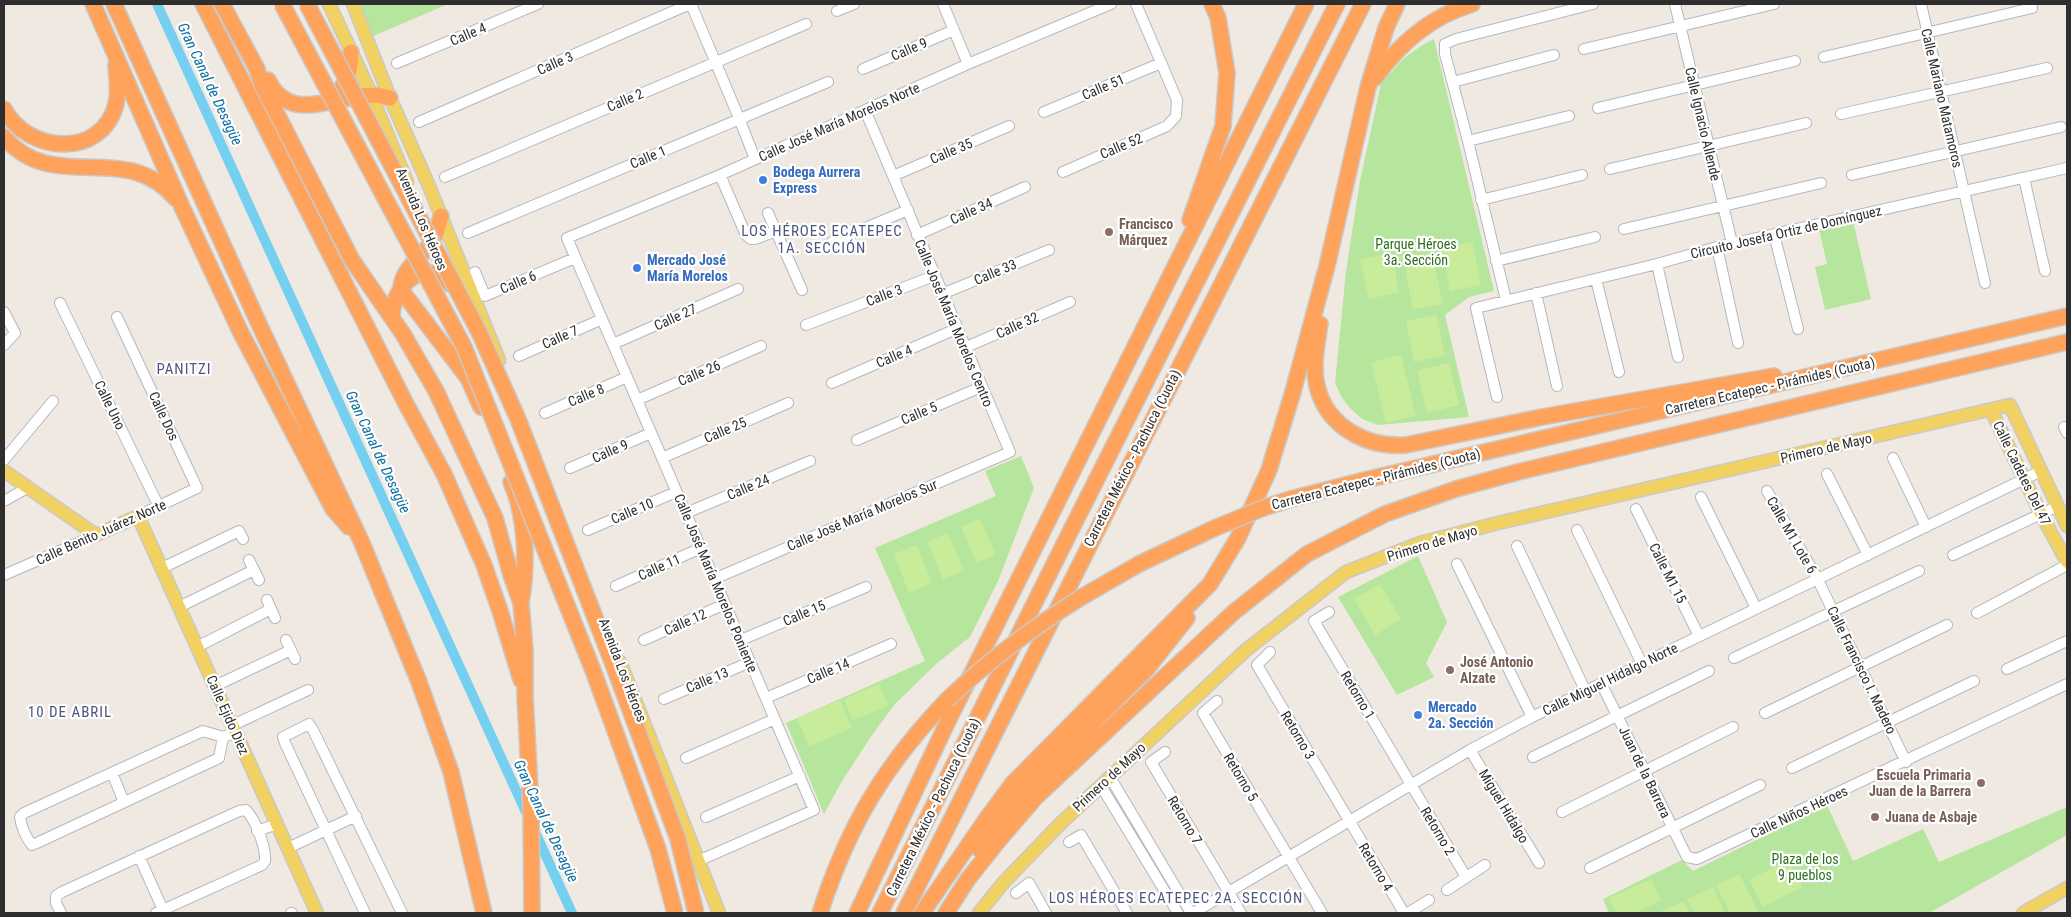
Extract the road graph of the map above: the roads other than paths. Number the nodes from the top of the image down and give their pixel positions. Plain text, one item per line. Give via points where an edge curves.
1 (93, 4) edge
2 (114, 4) edge
3 (203, 4) edge
4 (222, 4) edge
5 (282, 4) edge
6 (307, 4) edge
7 (329, 4) edge
8 (353, 4) edge
9 (538, 4) edge
10 (690, 4) edge
11 (854, 4) edge
12 (943, 4) edge
13 (1111, 4) edge
14 (1136, 4) edge
15 (1212, 4) edge
16 (1306, 4) edge
17 (1337, 4) edge
18 (1363, 4) edge
19 (1397, 4) edge
20 (1472, 4) edge
21 (1593, 4) edge
22 (1675, 4) edge
23 (1774, 4) edge
24 (1921, 4) edge
25 (2032, 8) dead end
26 (838, 11) dead end
27 (806, 24) dead end
28 (1680, 25) junction
29 (954, 30) junction
30 (1928, 32) junction
31 (114, 48) junction
32 (1584, 49) dead end
33 (351, 52) junction
34 (1554, 56) dead end
35 (1824, 57) dead end
36 (716, 61) junction
37 (1795, 61) dead end
38 (1161, 63) junction
39 (397, 64) dead end
40 (968, 64) junction
41 (257, 68) junction
42 (2047, 68) dead end
43 (863, 69) dead end
44 (828, 82) dead end
45 (1453, 82) junction
46 (1694, 86) junction
47 (1368, 87) junction
48 (1941, 91) junction
49 (371, 94) junction
50 (390, 98) junction
51 (326, 103) junction
52 (1598, 108) dead end
53 (4, 109) edge
54 (866, 110) junction
55 (1044, 112) dead end
56 (1841, 114) dead end
57 (1569, 116) dead end
58 (739, 118) junction
59 (419, 122) dead end
60 (1806, 123) dead end
61 (1009, 126) dead end
62 (2061, 127) dead end
63 (4, 137) edge
64 (1468, 141) junction
65 (1708, 145) junction
66 (1954, 151) junction
67 (754, 159) junction
68 (2067, 168) edge
69 (1610, 170) dead end
70 (1063, 172) dead end
71 (720, 175) junction
72 (1582, 175) dead end
73 (1852, 175) dead end
74 (893, 176) junction
75 (445, 177) dead end
76 (2024, 178) junction
77 (1821, 183) dead end
78 (1025, 187) dead end
79 (1964, 191) junction
80 (1481, 200) junction
81 (1722, 205) junction
82 (182, 207) junction
83 (908, 210) junction
84 (768, 213) dead end
85 (441, 216) junction
86 (1624, 229) dead end
87 (776, 231) junction
88 (468, 233) dead end
89 (1774, 234) junction
90 (917, 235) junction
91 (1595, 237) dead end
92 (567, 238) joint
93 (432, 242) junction
94 (832, 242) dead end
95 (1732, 243) junction
96 (1716, 247) junction
97 (1049, 250) dead end
98 (575, 258) junction
99 (1496, 261) junction
100 (1657, 264) junction
101 (1328, 266) junction
102 (2045, 271) dead end
103 (475, 272) dead end
104 (934, 276) junction
105 (1596, 278) junction
106 (1169, 281) junction
107 (1985, 282) dead end
108 (450, 284) junction
109 (738, 289) dead end
110 (401, 290) junction
111 (802, 290) dead end
112 (1536, 293) junction
113 (942, 294) junction
114 (1506, 300) junction
115 (1070, 302) dead end
116 (60, 304) dead end
117 (392, 311) junction
118 (4, 312) edge
119 (417, 312) junction
120 (2067, 316) edge
121 (117, 317) dead end
122 (602, 319) junction
123 (806, 326) dead end
124 (956, 329) junction
125 (1798, 329) dead end
126 (2067, 342) edge
127 (1738, 343) dead end
128 (613, 344) junction
129 (4, 345) edge
130 (761, 346) dead end
131 (964, 348) junction
132 (519, 356) dead end
133 (1678, 357) dead end
134 (1619, 372) dead end
135 (627, 377) junction
136 (1811, 377) junction
137 (832, 382) dead end
138 (1557, 386) dead end
139 (981, 387) junction
140 (1497, 397) dead end
141 (637, 400) junction
142 (53, 401) dead end
143 (788, 403) dead end
144 (2010, 405) joint
145 (1991, 410) junction
146 (545, 413) dead end
147 (528, 427) junction
148 (651, 433) junction
149 (2025, 437) junction
150 (857, 440) dead end
151 (2007, 444) junction
152 (1010, 452) joint
153 (662, 458) junction
154 (1893, 458) dead end
155 (4, 460) edge
156 (810, 461) dead end
157 (570, 468) dead end
158 (4, 471) edge
159 (2041, 471) junction
160 (1827, 474) dead end
161 (2024, 478) junction
162 (29, 487) junction
163 (197, 488) joint
164 (1767, 491) dead end
165 (676, 492) junction
166 (1701, 497) dead end
167 (4, 501) edge
168 (2058, 506) junction
169 (159, 507) junction
170 (1636, 510) dead end
171 (686, 513) junction
172 (2041, 514) junction
173 (138, 516) junction
174 (2067, 526) edge
175 (1926, 527) junction
176 (588, 530) dead end
177 (1577, 530) dead end
178 (96, 535) junction
179 (243, 540) dead end
180 (362, 543) junction
181 (1517, 546) dead end
182 (701, 548) junction
183 (1868, 555) junction
184 (1953, 556) dead end
185 (249, 560) dead end
186 (2067, 563) edge
187 (1456, 564) dead end
188 (162, 568) junction
189 (254, 570) junction
190 (1919, 571) dead end
191 (4, 575) edge
192 (1817, 578) junction
193 (714, 579) junction
194 (259, 580) dead end
195 (616, 586) dead end
196 (1209, 586) junction
197 (866, 587) dead end
198 (521, 603) junction
199 (725, 604) junction
200 (179, 607) junction
201 (1756, 608) junction
202 (271, 609) dead end
203 (1834, 611) junction
204 (1328, 612) dead end
205 (1977, 613) dead end
206 (1946, 625) dead end
207 (1699, 636) junction
208 (286, 640) dead end
209 (644, 640) dead end
210 (741, 640) junction
211 (2067, 641) edge
212 (891, 644) dead end
213 (197, 647) junction
214 (1270, 652) dead end
215 (1734, 658) dead end
216 (750, 662) junction
217 (1642, 664) junction
218 (1861, 666) junction
219 (2007, 668) dead end
220 (1709, 671) dead end
221 (1974, 681) dead end
222 (1601, 682) junction
223 (2067, 684) edge
224 (215, 686) junction
225 (308, 690) dead end
226 (1585, 690) junction
227 (525, 696) junction
228 (766, 698) junction
229 (664, 699) dead end
230 (1218, 701) dead end
231 (1765, 713) dead end
232 (1617, 715) junction
233 (1532, 717) junction
234 (775, 719) junction
235 (1888, 722) junction
236 (1734, 727) dead end
237 (234, 729) junction
238 (223, 738) junction
239 (1470, 750) junction
240 (1165, 752) dead end
241 (1533, 757) dead end
242 (686, 758) dead end
243 (1906, 762) junction
244 (1792, 768) dead end
245 (1645, 771) junction
246 (112, 773) junction
247 (800, 776) junction
248 (1105, 781) junction
249 (1411, 785) junction
250 (1760, 785) dead end
251 (124, 802) junction
252 (1562, 812) dead end
253 (1132, 813) junction
254 (356, 816) junction
255 (706, 817) dead end
256 (1122, 819) junction
257 (1349, 821) junction
258 (277, 824) junction
259 (1672, 827) junction
260 (257, 831) junction
261 (326, 831) junction
262 (1069, 842) dead end
263 (288, 848) junction
264 (139, 856) junction
265 (1288, 857) junction
266 (1692, 859) joint
267 (698, 861) junction
268 (1539, 863) dead end
269 (1485, 865) dead end
270 (1590, 868) dead end
271 (474, 870) junction
272 (1466, 877) junction
273 (2067, 888) edge
274 (1446, 890) dead end
275 (1228, 892) junction
276 (1016, 893) dead end
277 (1429, 900) dead end
278 (159, 912) edge
279 (61, 913) edge
280 (318, 913) edge
281 (365, 913) edge
282 (402, 913) edge
283 (479, 913) edge
284 (484, 913) edge
285 (532, 913) edge
286 (676, 913) edge
287 (696, 913) edge
288 (719, 913) edge
289 (820, 913) edge
290 (857, 913) edge
291 (880, 913) edge
292 (904, 913) edge
293 (922, 913) edge
294 (934, 913) edge
295 (946, 913) edge
296 (978, 913) edge
297 (1046, 913) edge
298 (1127, 913) edge
299 (1178, 913) edge
300 (1192, 913) edge
301 (1241, 913) edge
302 (1322, 913) edge
303 (1404, 913) edge
304 (1408, 913) edge
305 (2023, 913) edge

1 - 31 highway
2 - 180 highway
3 - 227 highway via 444,474 484,565
4 - 41 highway
5 - 286 highway, bridge via 464,347 594,673 658,849
6 - 287 highway, bridge via 479,332 518,419 678,839
7 - 33 main road, Avenida Los Héroes
8 - 50 main road, Avenida Los Héroes
9 - 39 street, Calle 4
10 - 36 street
10 - 59 street, Calle 3
11 - 26 street
12 - 29 street
13 - 40 street, Calle José María Morelos Norte
14 - 38 street
15 - 106 highway via 1218,18 1227,73 1223,126
16 - 106 highway
17 - 291 highway, Carretera México - Pachuca (Cuota)
18 - 292 highway, Carretera México - Pachuca (Cuota)
19 - 47 highway
20 - 47 highway via 1440,16 1417,32 1388,59
21 - 45 street via 1446,44 1445,54
22 - 28 street, Calle Ignacio Allende
23 - 28 street
24 - 30 street, Calle Mariano Matamoros
25 - 30 street
27 - 36 street, Calle 2
28 - 32 street
28 - 46 street, Calle Ignacio Allende
29 - 40 street
29 - 43 street, Calle 9
30 - 35 street
30 - 48 street, Calle Mariano Matamoros
31 - 53 highway via 118,84 116,104 100,130 86,139 69,144 50,144 18,127
31 - 82 highway
33 - 49 main road, Avenida Los Héroes
33 - 51 highway via 345,84
34 - 45 street
36 - 58 street
36 - 75 street, Calle 2
37 - 46 street
38 - 55 street, Calle 51
38 - 70 street, Calle 52 via 1177,100 1176,116 1167,126
40 - 54 street, Calle José María Morelos Norte
41 - 51 highway via 267,77 275,92 287,101
41 - 117 highway via 261,83 342,242 378,297
42 - 48 street
44 - 58 street, Calle 1
45 - 64 street
46 - 52 street
46 - 65 street, Calle Ignacio Allende
47 - 101 highway
48 - 56 street
48 - 66 street, Calle Mariano Matamoros
49 - 50 highway
49 - 51 highway
49 - 93 main road, Avenida Los Héroes
50 - 85 main road, Avenida Los Héroes
54 - 67 street, Calle José María Morelos Norte
54 - 74 street, Calle José María Morelos Centro
57 - 64 street
58 - 67 street
58 - 88 street, Calle 1
60 - 65 street
61 - 74 street, Calle 35
62 - 66 street
63 - 82 highway via 11,146 41,163 59,167 131,170 146,175 169,191
64 - 80 street
65 - 69 street
65 - 81 street, Calle Ignacio Allende
66 - 73 street
66 - 79 street, Calle Mariano Matamoros
67 - 71 street, Calle José María Morelos Norte
68 - 76 street, Circuito Josefa Ortiz de Domínguez
71 - 87 street via 746,235 756,239
71 - 92 street, Calle José María Morelos Norte
72 - 80 street
74 - 83 street, Calle José María Morelos Centro
76 - 79 street, Circuito Josefa Ortiz de Domínguez
76 - 102 street
77 - 81 street
78 - 90 street, Calle 34
79 - 89 street, Circuito Josefa Ortiz de Domínguez
79 - 107 street, Calle Mariano Matamoros
80 - 99 street
81 - 86 street
81 - 95 street, Calle Ignacio Allende
82 - 180 highway via 240,331 333,510
83 - 90 street, Calle José María Morelos Centro
83 - 94 street
84 - 87 street
85 - 93 highway
85 - 147 main road, Avenida Los Héroes
87 - 111 street
89 - 95 street, Circuito Josefa Ortiz de Domínguez
89 - 125 street
90 - 104 street, Calle José María Morelos Centro
91 - 99 street
92 - 98 street, Calle José María Morelos Poniente
93 - 108 main road, Avenida Los Héroes
93 - 110 highway via 405,273
95 - 96 street, Circuito Josefa Ortiz de Domínguez
96 - 100 street, Circuito Josefa Ortiz de Domínguez
96 - 127 street
97 - 113 street, Calle 33
98 - 103 street, Calle 6 via 485,296
98 - 122 street, Calle José María Morelos Poniente
99 - 114 street
100 - 105 street, Circuito Josefa Ortiz de Domínguez
100 - 133 street
101 - 136 highway via 1316,359 1317,386 1327,409 1340,425 1372,442 1406,445 1750,380 1785,375
101 - 196 highway via 1269,470 1238,538
104 - 113 street, Calle José María Morelos Centro
104 - 123 street, Calle 3
105 - 112 street, Circuito Josefa Ortiz de Domínguez
105 - 134 street
106 - 290 highway via 949,719
108 - 110 highway via 440,275 428,271 416,275
108 - 147 main road, Avenida Los Héroes via 485,362
109 - 128 street, Calle 27
110 - 117 highway
110 - 119 highway
112 - 114 street, Circuito Josefa Ortiz de Domínguez
112 - 138 street
113 - 124 street, Calle José María Morelos Centro
114 - 140 street, Circuito Josefa Ortiz de Domínguez via 1476,308
115 - 131 street, Calle 32
116 - 169 street, Calle Uno
117 - 119 highway
117 - 198 highway via 436,391 495,518
118 - 129 street via 15,333
119 - 198 highway via 468,378 515,490 522,520 526,580
120 - 136 highway, Carretera Ecatepec - Pirámides (Cuota)
121 - 163 street, Calle Dos
122 - 128 street, Calle José María Morelos Poniente
122 - 132 street, Calle 7
124 - 131 street, Calle José María Morelos Centro
124 - 137 street, Calle 4
126 - 295 highway, Carretera Ecatepec - Pirámides (Cuota) via 1518,472 1456,488 1385,514 1307,554 1234,612 1036,797 968,879
128 - 135 street, Calle José María Morelos Poniente
130 - 141 street, Calle 26
131 - 139 street, Calle José María Morelos Centro
135 - 141 street, Calle José María Morelos Poniente
135 - 146 street, Calle 8
136 - 289 highway, Carretera Ecatepec - Pirámides (Cuota), bridge via 1291,499 1216,528 1139,564 1042,622 1000,653 917,731 880,781 841,855
139 - 150 street, Calle 5
139 - 152 street, Calle José María Morelos Centro
141 - 148 street, Calle José María Morelos Poniente
142 - 155 street
143 - 153 street, Calle 25
144 - 145 main road, Primero de Mayo
144 - 149 main road, Calle Cadetes Del 47
145 - 151 main road, Calle Cadetes Del 47
145 - 248 main road, Primero de Mayo via 1498,523 1420,543 1346,572 1246,650
147 - 267 main road, Avenida Los Héroes
148 - 153 street, Calle José María Morelos Poniente
148 - 157 street, Calle 9
149 - 151 main road
149 - 159 main road, Calle Cadetes Del 47
151 - 161 main road, Calle Cadetes Del 47
152 - 193 street, Calle José María Morelos Sur
153 - 165 street, Calle José María Morelos Poniente
154 - 175 street
156 - 171 street, Calle 24
158 - 162 main road
159 - 161 street, Calle Miguel Hidalgo Norte
159 - 168 main road, Calle Cadetes Del 47
160 - 183 street
161 - 172 main road, Calle Cadetes Del 47
161 - 175 street, Calle Miguel Hidalgo Norte
162 - 167 street
162 - 178 main road
163 - 169 street, Calle Benito Juárez Norte
164 - 192 street, Calle M1 Lote 6
165 - 171 street, Calle José María Morelos Poniente
165 - 176 street, Calle 10
166 - 201 street
168 - 172 street
168 - 174 main road, Calle Cadetes Del 47
169 - 173 street, Calle Benito Juárez Norte
170 - 207 street, Calle M1 15
171 - 182 street, Calle José María Morelos Poniente
172 - 184 street
172 - 186 main road, Calle Cadetes Del 47
173 - 178 main road, Calle Benito Juárez Norte
173 - 188 main road, Calle Ejido Diez
175 - 183 street, Calle Miguel Hidalgo Norte
177 - 217 street
178 - 191 street, Calle Benito Juárez Norte
179 - 188 street via 239,531
180 - 271 highway via 419,682 450,772
181 - 226 street
182 - 193 street, Calle José María Morelos Poniente
182 - 195 street, Calle 11
183 - 192 street, Calle Miguel Hidalgo Norte
185 - 189 street
186 - 205 street
187 - 233 street
188 - 200 main road, Calle Ejido Diez
189 - 194 street
189 - 200 street
190 - 203 street
192 - 201 street, Calle Miguel Hidalgo Norte
192 - 203 street, Calle Francisco I. Madero
193 - 199 street, Calle José María Morelos Poniente
196 - 293 highway via 1013,783
196 - 294 highway via 1146,670 1028,787
197 - 210 street, Calle 15
198 - 227 highway
199 - 209 street, Calle 12
199 - 210 street, Calle José María Morelos Poniente
200 - 213 main road, Calle Ejido Diez
201 - 207 street, Calle Miguel Hidalgo Norte
202 - 213 street
203 - 215 street
203 - 218 street, Calle Francisco I. Madero
204 - 249 street, Retorno 1 via 1314,621
206 - 218 street
207 - 217 street, Calle Miguel Hidalgo Norte
208 - 224 street via 293,654
210 - 216 street, Calle José María Morelos Poniente
211 - 219 street
212 - 228 street, Calle 14
213 - 224 main road, Calle Ejido Diez
214 - 257 street, Retorno 3 via 1257,665
216 - 228 street, Calle José María Morelos Poniente
216 - 229 street, Calle 13
217 - 222 street, Calle Miguel Hidalgo Norte
218 - 231 street
218 - 235 street, Calle Francisco I. Madero
220 - 232 street
221 - 235 street
222 - 226 street, Calle Miguel Hidalgo Norte
222 - 232 street, Juan de la Barrera
223 - 243 street, Calle Niños Héroes
224 - 237 main road, Calle Ejido Diez
225 - 237 street
226 - 233 street, Calle Miguel Hidalgo Norte
227 - 285 highway
228 - 234 street, Calle José María Morelos Poniente
230 - 265 street, Retorno 5 via 1203,713
232 - 241 street
232 - 245 street, Juan de la Barrera
233 - 239 street, Calle Miguel Hidalgo Norte
234 - 242 street
234 - 247 street, Calle José María Morelos Poniente
235 - 243 street, Calle Francisco I. Madero
235 - 244 street
236 - 245 street
237 - 238 street
237 - 258 main road, Calle Ejido Diez
238 - 246 street via 203,731
238 - 251 street via 219,758
239 - 249 street, Calle Miguel Hidalgo Norte
239 - 268 street, Miguel Hidalgo
240 - 275 street, Retorno 7 via 1151,762
243 - 266 street, Calle Niños Héroes via 1703,857
245 - 252 street
245 - 259 street, Juan de la Barrera
246 - 251 street
246 - 251 street via 24,813 20,822 32,845
247 - 255 street
247 - 267 street, Calle José María Morelos Poniente via 814,810
248 - 253 street
248 - 256 street
248 - 296 main road, Primero de Mayo via 1004,882
249 - 257 street, Calle Miguel Hidalgo Norte
249 - 272 street, Retorno 2
250 - 259 street
253 - 256 street
253 - 300 street
254 - 261 street
254 - 261 street via 309,724 294,730 283,737 284,743
254 - 282 street
256 - 299 street
257 - 265 street, Calle Miguel Hidalgo Norte
257 - 303 street, Retorno 4
258 - 260 street
258 - 263 main road, Calle Ejido Diez
259 - 266 street, Juan de la Barrera
259 - 270 street
260 - 264 street via 246,810 239,811
260 - 278 street via 266,854 262,865
261 - 263 street
261 - 281 street
262 - 298 street via 1081,835
263 - 280 main road, Calle Ejido Diez
264 - 278 street
264 - 279 street via 56,896
265 - 275 street, Calle Miguel Hidalgo Norte
265 - 302 street
267 - 288 main road, Avenida Los Héroes
269 - 272 street
271 - 283 highway
271 - 284 highway
272 - 274 street
273 - 305 main road
275 - 300 street, Calle Miguel Hidalgo Norte
275 - 301 street
276 - 297 street via 1029,883
277 - 304 street

